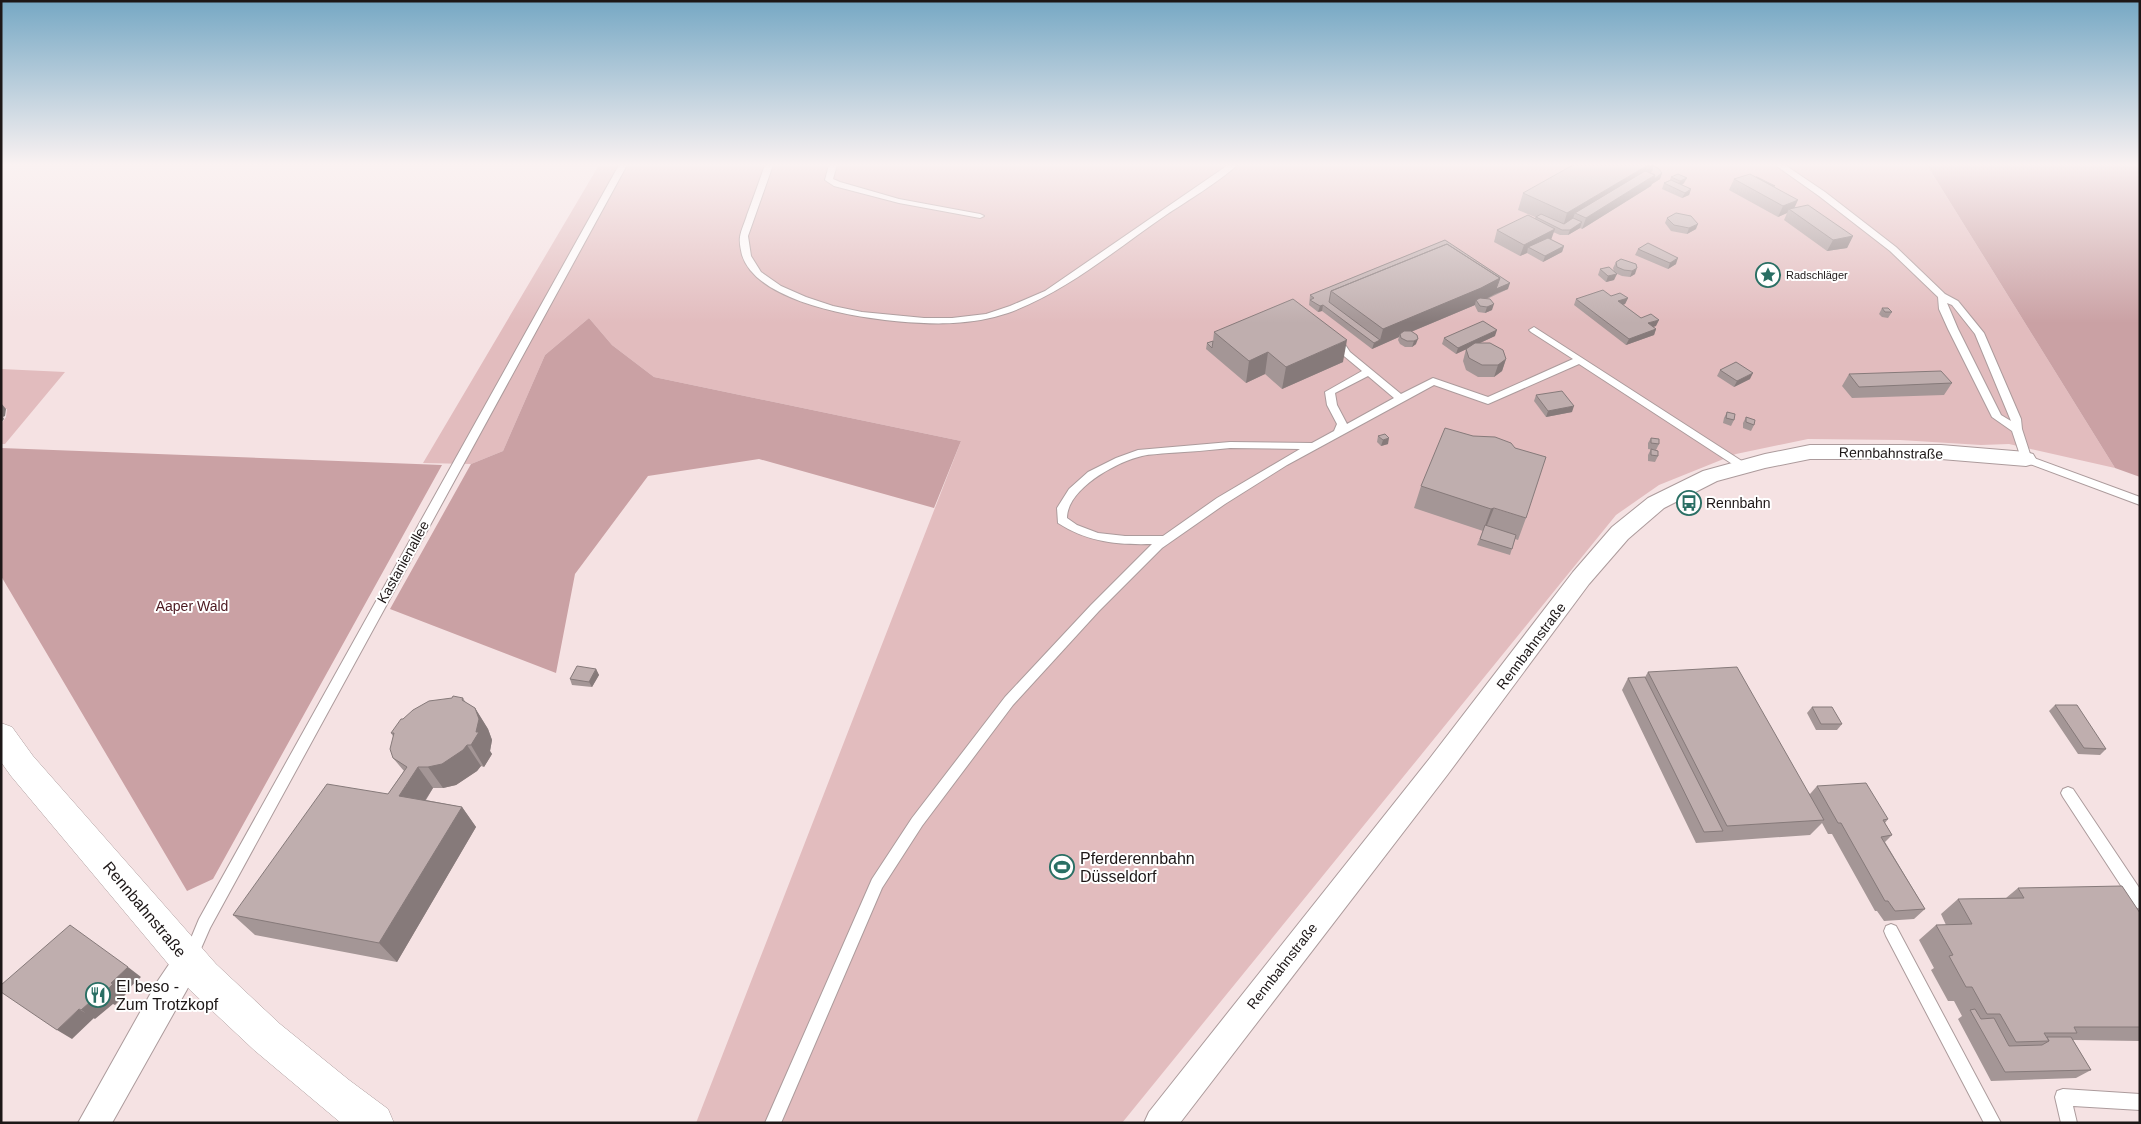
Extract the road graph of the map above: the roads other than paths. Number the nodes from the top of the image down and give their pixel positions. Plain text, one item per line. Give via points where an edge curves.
1 (594, 217) edge
2 (751, 217) edge
3 (1157, 217) edge
4 (1852, 217) edge
5 (1942, 296) junction
6 (1331, 329) edge
7 (1534, 330) dead end
8 (1579, 360) junction
9 (1368, 372) junction
10 (1400, 398) junction
11 (2015, 428) junction
12 (1338, 433) junction
13 (1314, 446) junction
14 (2026, 459) junction
15 (1744, 466) junction
16 (2140, 501) edge
17 (1166, 540) junction
18 (1, 736) edge
19 (2068, 792) dead end
20 (2140, 902) edge
21 (1891, 931) dead end
22 (188, 961) junction
23 (2140, 1102) edge
24 (94, 1123) edge
25 (374, 1123) edge
26 (773, 1123) edge
27 (1160, 1123) edge
28 (1993, 1123) edge
29 (2069, 1123) edge

1 - 22 lane, Kastanienallee via 204,924
2 - 3 lane via 744,236 749,262 757,273 790,293 837,308 889,318 944,322 979,318 1014,308 1048,293
4 - 5 lane via 1893,249
5 - 11 lane via 1953,329 1997,417
5 - 11 lane via 1955,303 1979,333 2016,419
6 - 9 lane via 1347,354
7 - 8 lane
8 - 10 lane via 1488,401 1433,381
8 - 15 lane
9 - 10 lane
9 - 12 lane via 1330,392 1329,401 1342,424
10 - 12 lane
11 - 14 lane
12 - 13 lane
13 - 17 lane via 1221,501
13 - 17 lane via 1230,445 1142,452 1092,475 1073,492 1062,508 1062,520 1072,528 1096,536 1128,541
14 - 15 street, Rennbahnstraße via 1941,452 1810,452
14 - 16 lane
15 - 27 street, Rennbahnstraße via 1710,476 1656,503 1620,533 1581,578 1439,766
17 - 26 lane via 1095,608 1009,701 917,822 877,884
18 - 22 street, Rennbahnstraße via 22,766
19 - 20 lane
21 - 28 lane
22 - 24 street
22 - 25 street, Rennbahnstraße via 268,1037
23 - 29 lane via 2063,1097

